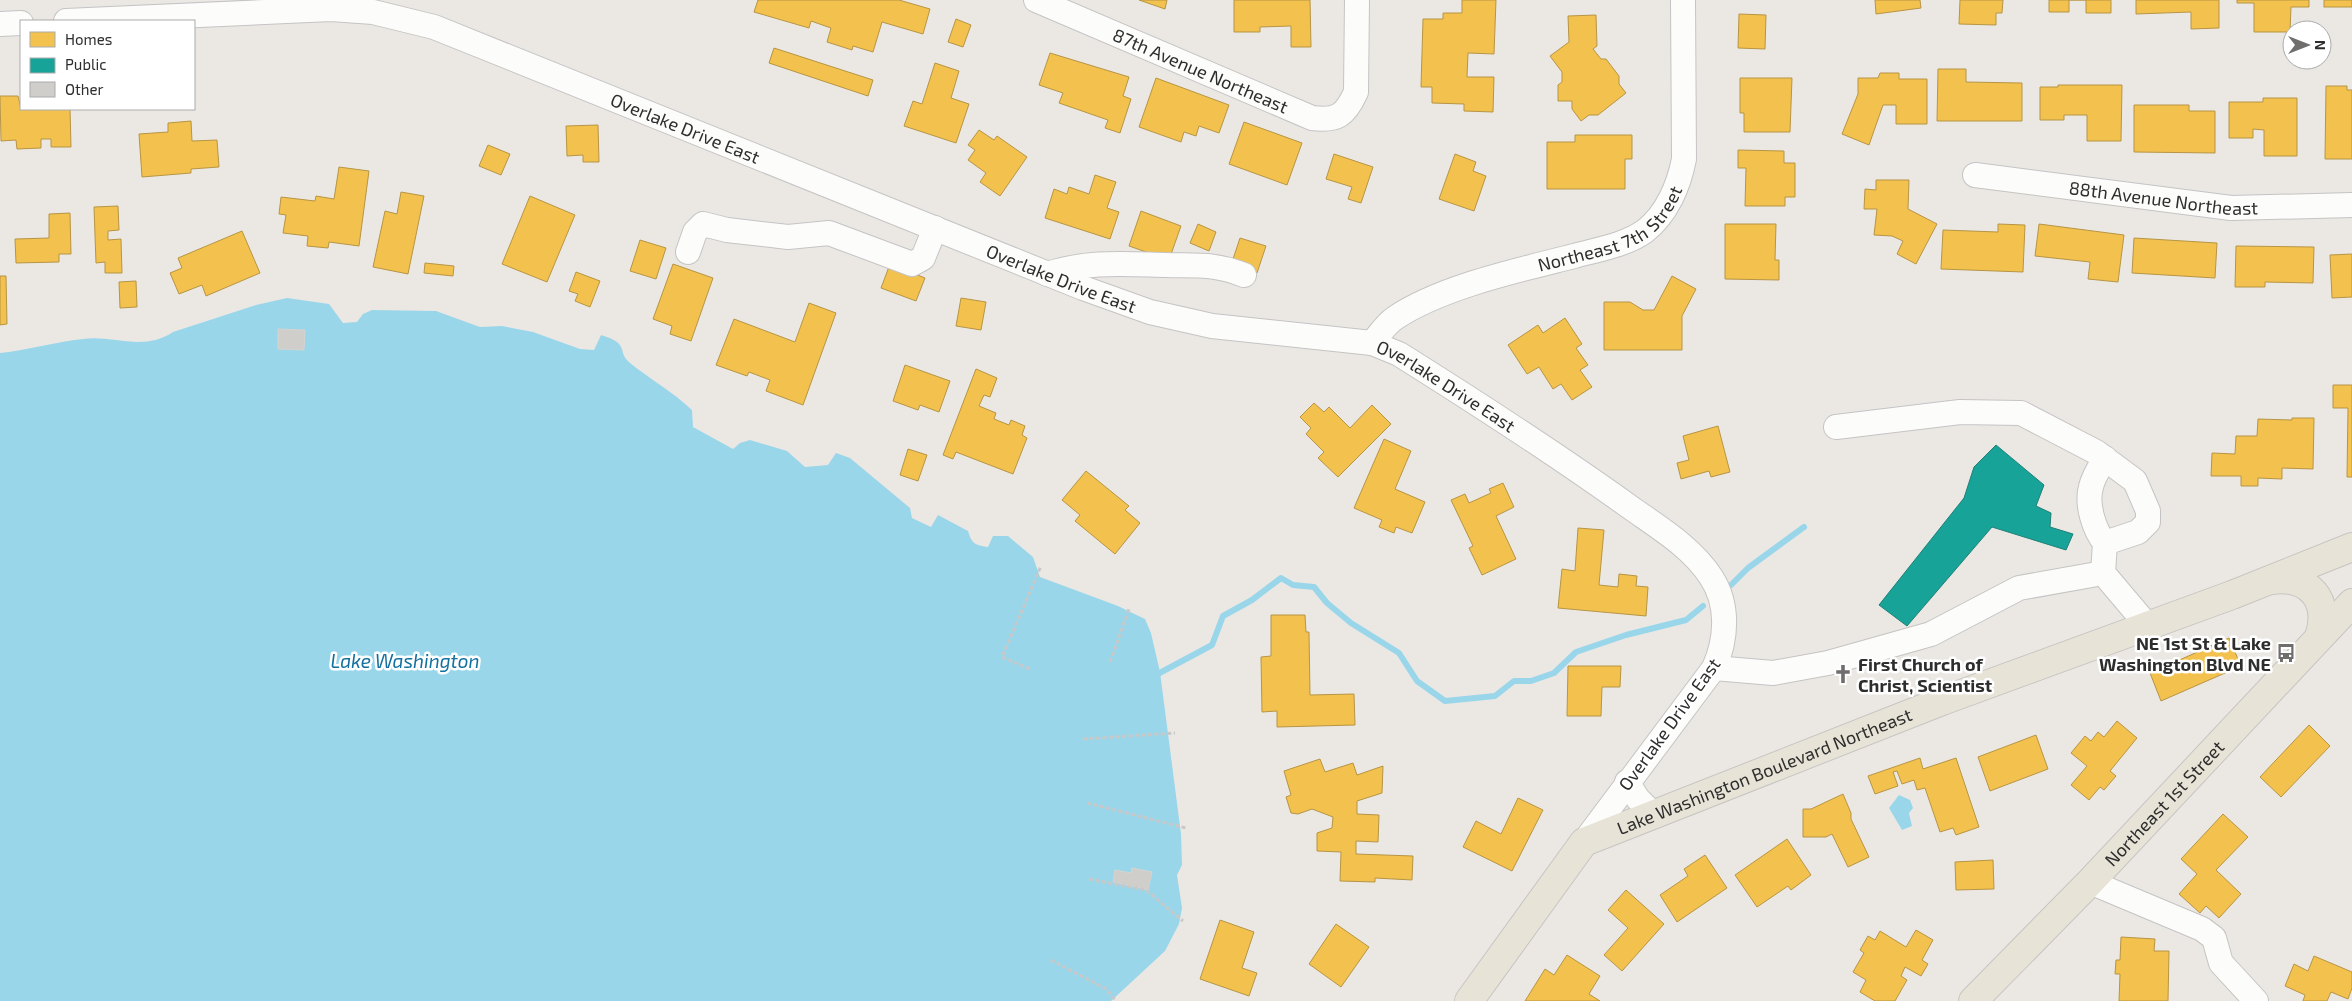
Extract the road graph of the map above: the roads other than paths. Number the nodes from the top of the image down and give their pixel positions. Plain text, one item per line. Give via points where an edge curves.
1 (1036, 0) edge
2 (1357, 0) edge
3 (1683, 0) edge
4 (162, 8) edge
5 (73, 20) edge
6 (20, 23) edge
7 (0, 24) edge
8 (1975, 175) dead end
9 (2352, 204) edge
10 (935, 228) junction
11 (688, 252) dead end
12 (1047, 274) junction
13 (1244, 275) dead end
14 (1372, 343) junction
15 (1836, 427) dead end
16 (2104, 458) junction
17 (2105, 543) junction
18 (2352, 547) edge
19 (2102, 573) junction
20 (2272, 580) junction
21 (2352, 603) edge
22 (2146, 625) junction
23 (2319, 637) junction
24 (1714, 668) junction
25 (1627, 782) junction
26 (1654, 815) junction
27 (1584, 842) junction
28 (2090, 882) junction
29 (1469, 1001) edge
30 (1973, 1001) edge
31 (2256, 1001) edge

1 - 2 street, 87th Avenue Northeast via 1312,118 1329,120 1342,114 1356,92
3 - 14 street, Northeast 7th Street via 1684,159 1680,179 1658,218 1627,240 1442,294 1394,318
4 - 5 street, Overlake Drive East
4 - 10 street, Overlake Drive East via 331,9 373,12 434,27
6 - 7 street
8 - 9 street, 88th Avenue Northeast via 2231,208
10 - 11 street via 923,258 912,264 829,233 788,236 727,230 703,224 695,232
10 - 12 street, Overlake Drive East
12 - 13 street via 1076,265 1127,264 1215,265
12 - 14 street, Overlake Drive East via 1150,312 1212,326
14 - 24 street, Overlake Drive East via 1399,354 1571,464 1695,557 1712,577 1722,601 1724,640
15 - 16 street via 1960,412 2021,413
16 - 17 street via 2090,487 2090,502 2097,534
16 - 17 street via 2134,481 2148,511 2148,522 2138,532
17 - 19 street
18 - 20 main road, Lake Washington Boulevard Northeast
19 - 22 street
19 - 24 street via 2019,588 1931,634 1828,663 1773,673
20 - 22 main road, Lake Washington Boulevard Northeast
20 - 23 main road via 2292,580 2310,588 2323,609
21 - 23 main road, Northeast 1st Street
22 - 26 main road, Lake Washington Boulevard Northeast via 1942,701
23 - 28 main road, Northeast 1st Street
24 - 25 street, Overlake Drive East
25 - 26 street
25 - 27 street, Overlake Drive East
26 - 27 main road, Lake Washington Boulevard Northeast
27 - 29 main road
28 - 30 main road, Northeast 1st Street
28 - 31 street via 2202,929 2214,938 2221,963

